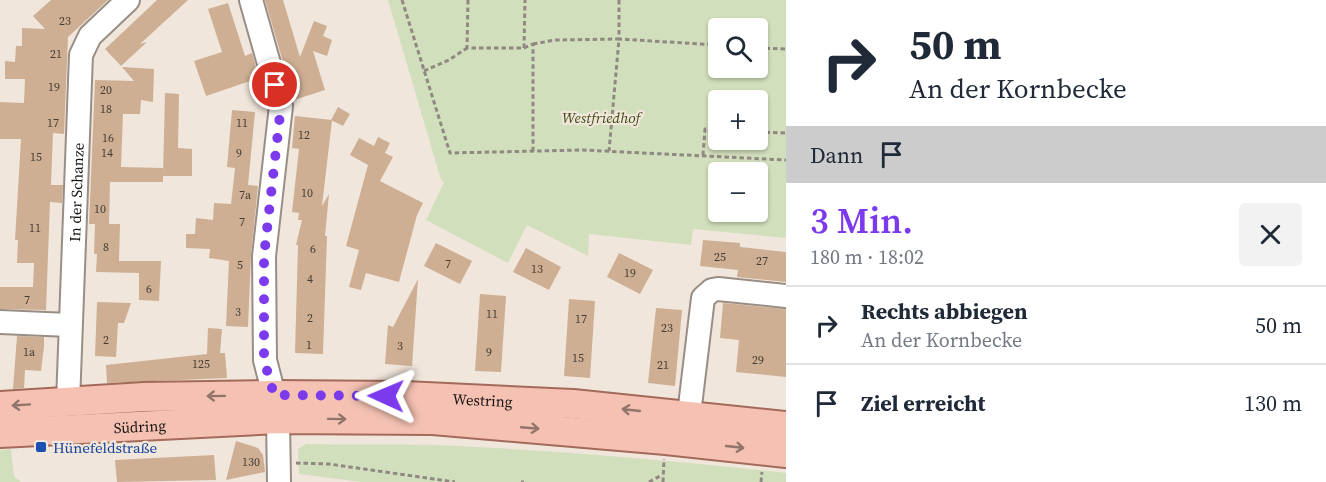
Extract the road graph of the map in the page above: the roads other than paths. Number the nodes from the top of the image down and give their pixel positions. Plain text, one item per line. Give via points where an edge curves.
1 (128, 0) edge
2 (251, 0) edge
3 (786, 296) edge
4 (0, 322) edge
5 (69, 324) junction
6 (68, 402) junction
7 (0, 406) edge
8 (276, 407) junction
9 (786, 426) edge
10 (687, 429) junction
11 (0, 433) edge
12 (786, 453) edge
13 (279, 472) edge

1 - 5 street, In der Schanze via 90,36 81,55
2 - 8 street via 281,106 264,256 264,360
3 - 10 street via 718,289 703,298
4 - 5 street
5 - 6 street, In der Schanze
6 -> 7 main road, Südring
8 -> 6 main road, Südring via 144,397
8 - 10 main road, Westring via 405,396 573,404
8 - 11 main road, Südring
8 - 13 street
9 - 10 main road, Westring
10 -> 12 main road, Westring

